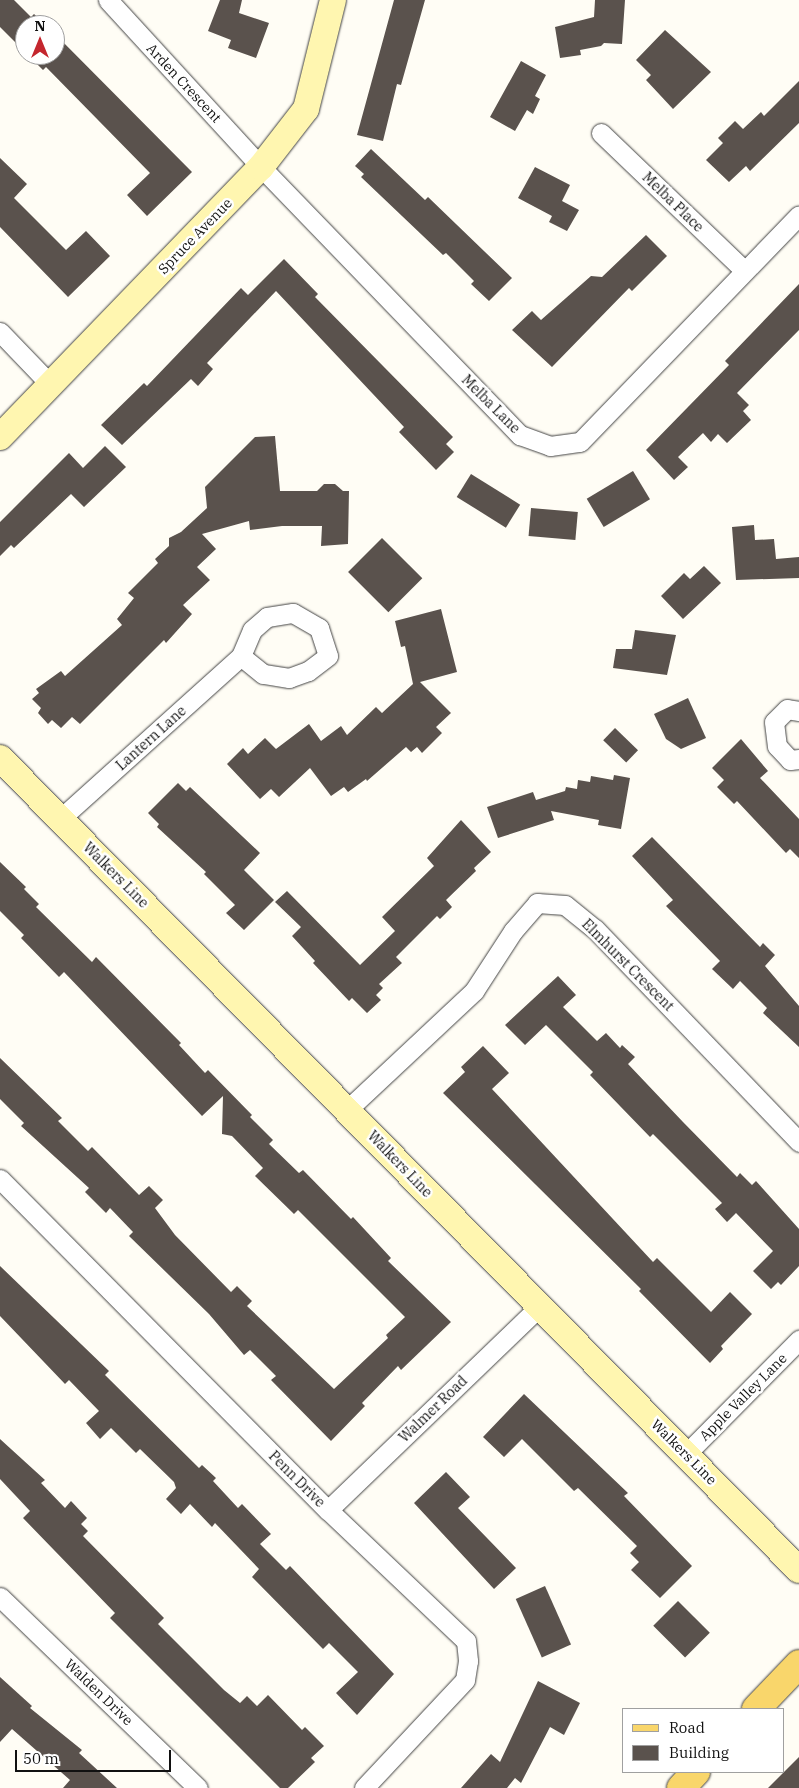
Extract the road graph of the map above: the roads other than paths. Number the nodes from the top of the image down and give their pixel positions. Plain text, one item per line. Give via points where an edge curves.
1 (108, 0) edge
2 (333, 0) edge
3 (602, 133) dead end
4 (261, 167) junction
5 (799, 215) edge
6 (745, 271) junction
7 (0, 332) edge
8 (52, 386) junction
9 (0, 437) edge
10 (241, 656) dead end
11 (799, 710) edge
12 (0, 758) edge
13 (799, 759) edge
14 (60, 820) junction
15 (348, 1109) junction
16 (799, 1142) edge
17 (0, 1179) edge
18 (538, 1308) junction
19 (799, 1340) edge
20 (686, 1454) junction
21 (328, 1510) junction
22 (799, 1570) edge
23 (0, 1597) edge
24 (799, 1664) edge
25 (757, 1708) edge
26 (695, 1773) edge
27 (198, 1788) edge
28 (364, 1788) edge
29 (681, 1788) edge

1 - 4 street, Arden Crescent
2 - 4 main road, Spruce Avenue via 306,109
3 - 6 street, Melba Place
4 - 6 street, Melba Lane via 520,435 550,446 580,442
4 - 8 main road, Spruce Avenue
5 - 6 street, Melba Lane
7 - 8 street
8 - 9 main road, Spruce Avenue
10 - 14 street, Lantern Lane
11 - 13 street via 787,708 774,722 776,746 790,760
12 - 14 main road, Walkers Line
14 - 15 main road, Walkers Line
15 - 16 street, Elmhurst Crescent via 474,991 513,931 537,903 565,905 595,929
15 - 18 main road, Walkers Line
17 - 21 street, Penn Drive
18 - 20 main road, Walkers Line
18 - 21 street, Walmer Road
19 - 20 street, Apple Valley Lane
20 - 22 main road, Walkers Line
21 - 28 street, Penn Drive via 466,1642 465,1680
23 - 27 street, Walden Drive
24 - 25 main road
26 - 29 main road

